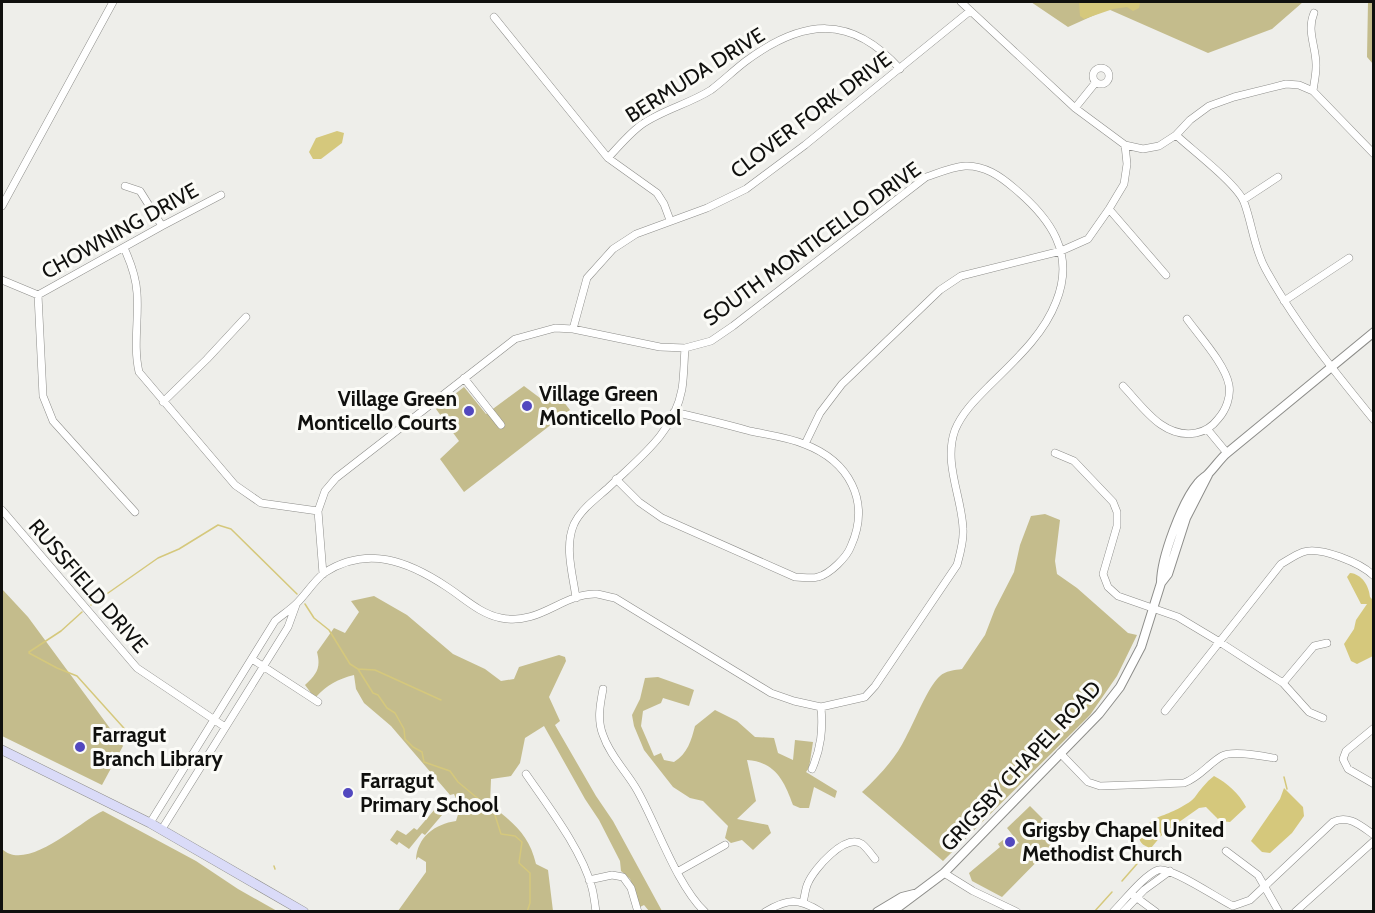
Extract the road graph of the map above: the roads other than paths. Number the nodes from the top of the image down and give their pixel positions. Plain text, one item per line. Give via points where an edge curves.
1 (113, 2) edge
2 (961, 2) edge
3 (970, 11) junction
4 (1314, 13) dead end
5 (494, 17) dead end
6 (900, 69) junction
7 (1096, 82) dead end
8 (1313, 91) junction
9 (1075, 108) junction
10 (1176, 135) junction
11 (1125, 145) junction
12 (1374, 154) edge
13 (608, 158) junction
14 (1278, 177) dead end
15 (125, 186) dead end
16 (221, 195) dead end
17 (1243, 200) junction
18 (2, 206) edge
19 (1109, 209) junction
20 (670, 220) junction
21 (162, 226) junction
22 (124, 248) junction
23 (1061, 251) junction
24 (1349, 258) dead end
25 (1166, 275) dead end
26 (2, 280) edge
27 (38, 295) junction
28 (1284, 301) junction
29 (246, 317) dead end
30 (1187, 319) dead end
31 (573, 329) junction
32 (1374, 333) edge
33 (685, 348) junction
34 (1331, 368) junction
35 (464, 378) junction
36 (1122, 386) dead end
37 (163, 402) junction
38 (674, 412) junction
39 (1374, 420) edge
40 (501, 425) dead end
41 (1208, 430) junction
42 (805, 444) junction
43 (1055, 453) dead end
44 (1227, 453) junction
45 (616, 479) junction
46 (2, 510) edge
47 (135, 512) dead end
48 (318, 512) junction
49 (323, 574) junction
50 (1374, 576) edge
51 (576, 598) junction
52 (297, 603) junction
53 (1153, 609) junction
54 (1218, 641) junction
55 (1327, 643) dead end
56 (252, 659) junction
57 (263, 666) junction
58 (1283, 683) junction
59 (603, 690) dead end
60 (318, 702) dead end
61 (822, 707) junction
62 (1165, 711) dead end
63 (1323, 718) dead end
64 (214, 719) junction
65 (225, 727) junction
66 (1372, 730) edge
67 (2, 750) edge
68 (1060, 753) junction
69 (1274, 758) dead end
70 (812, 769) dead end
71 (526, 774) dead end
72 (1374, 784) edge
73 (150, 823) junction
74 (162, 829) junction
75 (1374, 835) edge
76 (1374, 841) edge
77 (725, 845) dead end
78 (1226, 851) dead end
79 (875, 859) dead end
80 (677, 872) junction
81 (944, 873) junction
82 (589, 880) junction
83 (1265, 886) junction
84 (915, 893) junction
85 (1134, 896) junction
86 (803, 902) junction
87 (1147, 905) junction
88 (304, 912) edge
89 (596, 912) edge
90 (638, 912) edge
91 (705, 912) edge
92 (765, 912) edge
93 (821, 912) edge
94 (878, 912) edge
95 (892, 912) edge
96 (1017, 912) edge
97 (1113, 912) edge
98 (1123, 912) edge
99 (1141, 912) edge
100 (1155, 912) edge
101 (1279, 912) edge
102 (1295, 912) edge

1 - 18 street
2 - 3 street
3 - 6 street, CLOVER FORK DRIVE
3 - 9 street
4 - 8 street via 1310,31 1317,67
5 - 13 street
6 - 13 street, BERMUDA DRIVE via 877,46 859,35 831,27 809,30 766,48 709,92 640,126
6 - 20 street, CLOVER FORK DRIVE via 746,189
7 - 9 street
8 - 10 street via 1286,84 1234,96 1209,106
8 - 12 street
9 - 11 street
10 - 11 street via 1160,146 1143,149
10 - 17 street
11 - 19 street via 1124,184
13 - 20 street via 657,193
14 - 17 street
15 - 21 street via 140,191
16 - 21 street, CHOWNING DRIVE
17 - 28 street via 1263,265
19 - 23 street via 1088,238
19 - 25 street
20 - 31 street, CLOVER FORK DRIVE via 613,249 587,278
21 - 22 street, CHOWNING DRIVE
22 - 27 street, CHOWNING DRIVE
22 - 37 street via 134,269 137,293 139,372
23 - 33 street, SOUTH MONTICELLO DRIVE via 1054,232 1035,206 1005,180 987,170 966,166 942,171 926,177 733,326 711,341
23 - 42 street via 962,276 939,290 842,384 820,413
23 - 61 street via 1064,270 1056,304 1029,345 963,414 954,432 951,457 963,530 957,565 865,697
24 - 28 street
26 - 27 street, CHOWNING DRIVE
27 - 47 street via 43,396 53,421
28 - 34 street
29 - 37 street
30 - 41 street via 1229,386 1228,404
31 - 33 street, SOUTH MONTICELLO DRIVE via 660,347
31 - 35 street, SOUTH MONTICELLO DRIVE via 555,328 515,339
32 - 34 street, GRIGSBY CHAPEL ROAD
33 - 38 street via 682,390
34 - 39 street
34 - 44 street, GRIGSBY CHAPEL ROAD
35 - 40 street
35 - 48 street, SOUTH MONTICELLO DRIVE via 336,478 325,491
36 - 41 street via 1163,428 1178,434
37 - 48 street via 236,485 261,503
38 - 42 street
38 - 45 street via 658,440
41 - 44 street
42 - 45 street via 840,465 858,498 856,536 849,552 819,577 795,578 662,518
43 - 53 street via 1074,461 1113,502 1117,512 1117,526 1103,574 1108,587 1118,596
44 - 53 street, GRIGSBY CHAPEL ROAD via 1198,482 1181,514
45 - 51 street via 574,524 570,555
46 - 64 street, RUSSFIELD DRIVE via 137,668
48 - 49 street, SOUTH MONTICELLO DRIVE
49 - 51 street via 368,557 391,559 415,567 481,612 502,618 523,619
49 - 52 street
50 - 54 street via 1365,567 1329,553 1304,551 1281,564
51 - 61 street via 596,594 615,598 771,693
52 - 56 street via 275,621
52 - 57 street via 288,627
53 - 54 street via 1178,617
53 - 68 street, GRIGSBY CHAPEL ROAD via 1141,647 1120,687 1100,714
54 - 58 street
54 - 62 street
55 - 58 street via 1314,646
56 - 57 street
56 - 64 street
57 - 60 street
57 - 65 street
58 - 63 street via 1309,712
59 - 80 street via 599,722 603,737 637,789
61 - 70 street via 823,728
64 - 65 street, RUSSFIELD DRIVE
64 - 73 street
65 - 74 street
66 - 72 street via 1346,751 1343,759 1348,769
67 - 73 main road
68 - 69 street via 1088,782 1100,786 1184,783 1196,779 1231,753
68 - 81 street, GRIGSBY CHAPEL ROAD
71 - 82 street
73 - 74 main road
74 - 88 main road
75 - 83 street via 1354,822 1339,819
76 - 102 street
77 - 80 street
78 - 83 street via 1258,875
79 - 86 street via 862,844 846,843 808,882
80 - 91 street
81 - 84 street, GRIGSBY CHAPEL ROAD
81 - 96 street
82 - 89 street
82 - 90 street via 623,877
83 - 85 street via 1250,900 1233,906 1170,871 1155,871
83 - 101 street
84 - 94 street, GRIGSBY CHAPEL ROAD
84 - 95 street, GRIGSBY CHAPEL ROAD
85 - 87 street
85 - 97 street
85 - 98 street
86 - 92 street via 782,903
86 - 93 street
87 - 99 street
87 - 100 street

